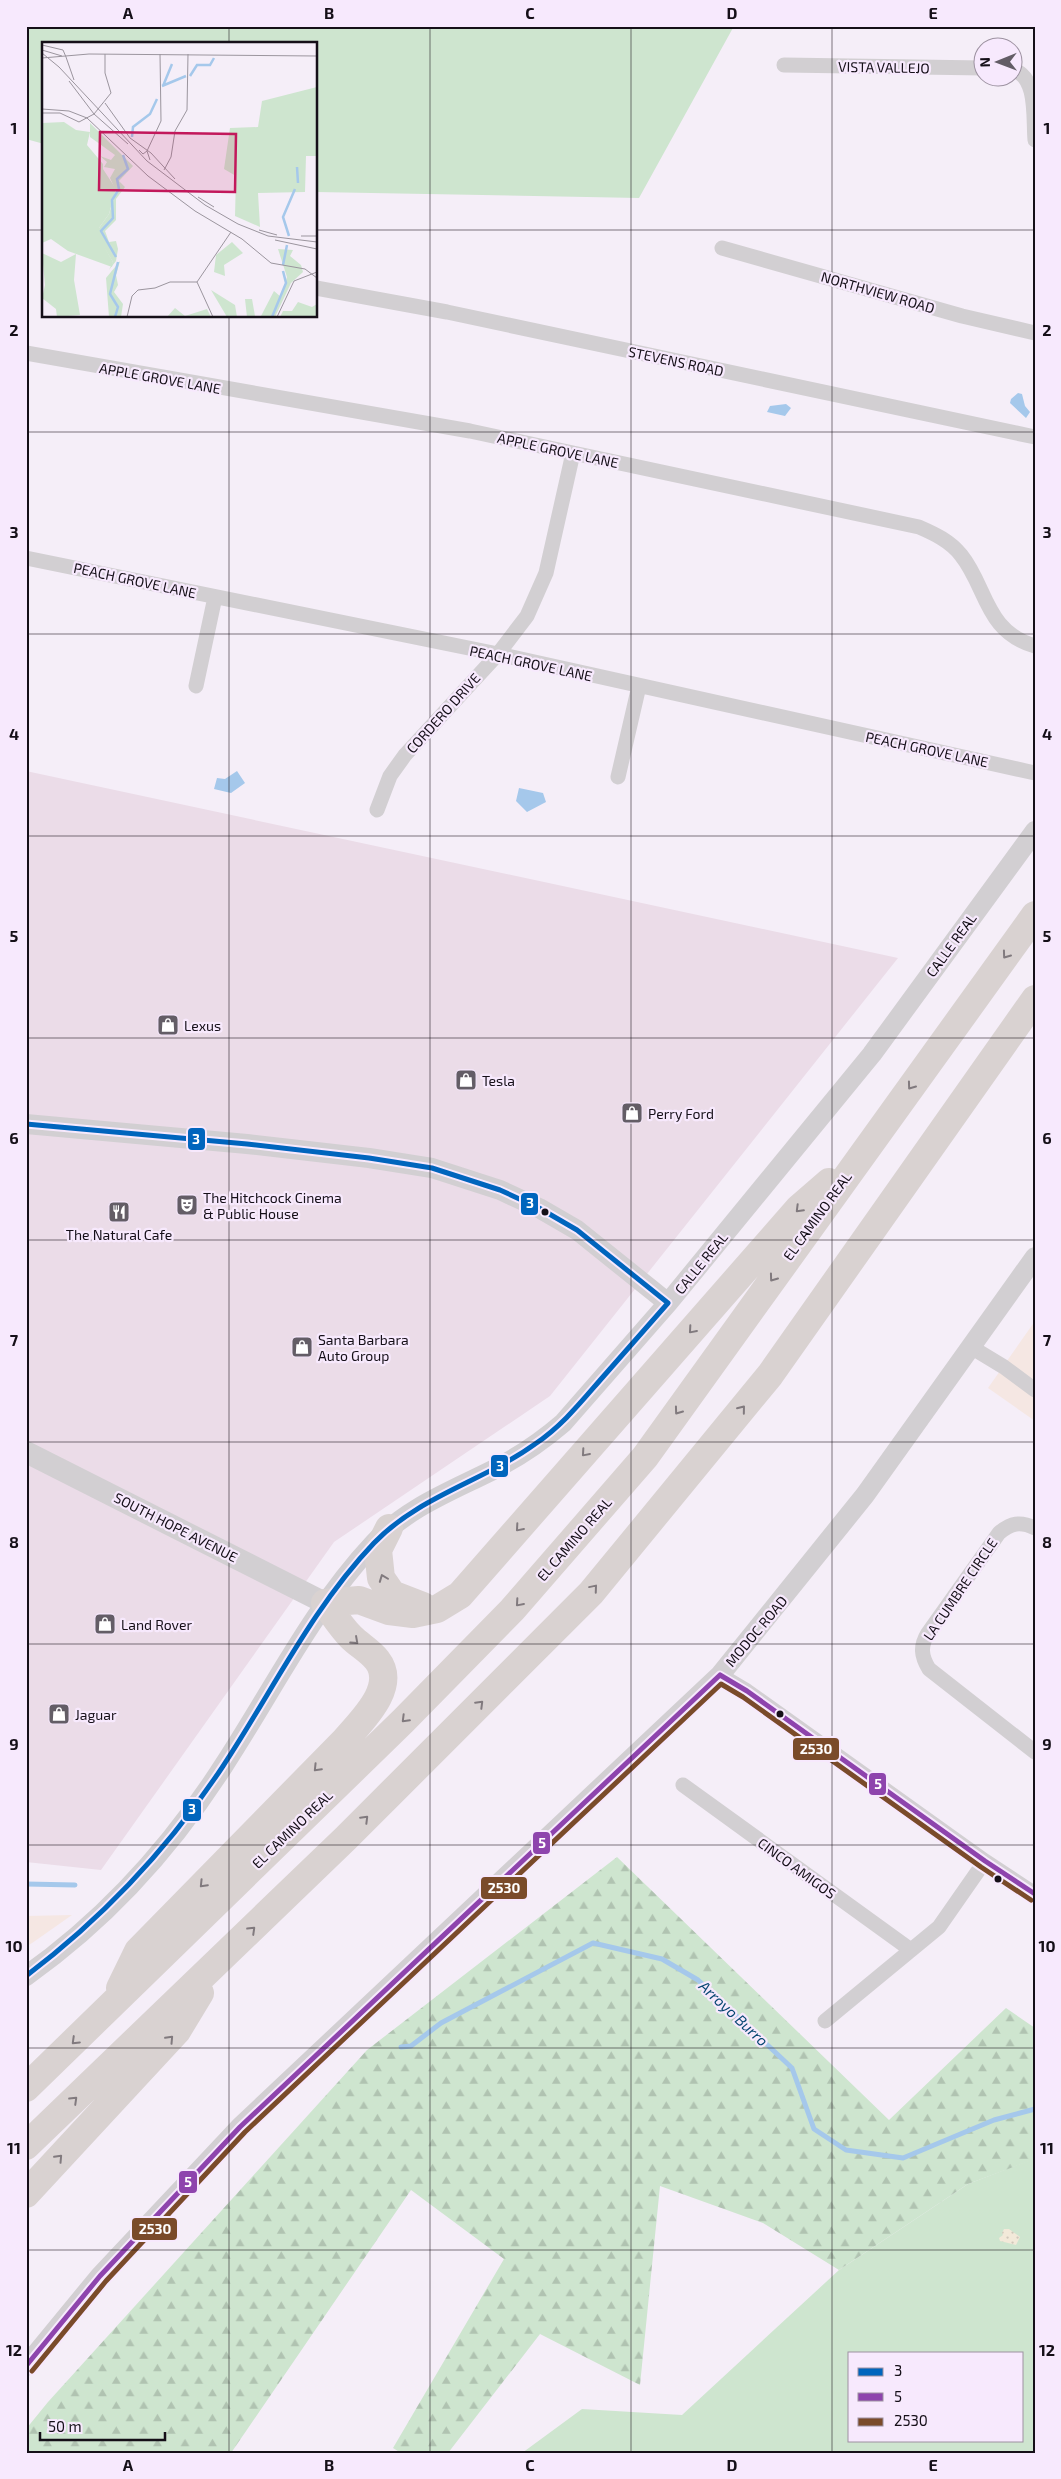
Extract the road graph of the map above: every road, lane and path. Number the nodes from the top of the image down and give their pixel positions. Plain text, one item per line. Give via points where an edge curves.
1 (784, 65) dead end
2 (974, 68) edge
3 (1024, 76) edge
4 (1035, 140) edge
5 (722, 248) dead end
6 (318, 288) edge
7 (1035, 334) edge
8 (26, 353) edge
9 (1035, 437) edge
10 (573, 453) junction
11 (26, 558) edge
12 (215, 597) junction
13 (1035, 646) edge
14 (498, 654) junction
15 (196, 686) dead end
16 (639, 686) junction
17 (1035, 773) edge
18 (618, 776) dead end
19 (376, 810) dead end
20 (1035, 830) edge
21 (1035, 915) edge
22 (1035, 999) edge
23 (26, 1124) edge
24 (862, 1153) junction
25 (1035, 1257) edge
26 (668, 1303) junction
27 (971, 1347) junction
28 (1035, 1390) edge
29 (26, 1452) edge
30 (388, 1528) junction
31 (1035, 1528) edge
32 (325, 1603) junction
33 (437, 1609) junction
34 (720, 1675) junction
35 (1035, 1752) edge
36 (683, 1785) dead end
37 (985, 1861) junction
38 (1035, 1894) edge
39 (911, 1950) junction
40 (217, 1964) junction
41 (26, 1976) edge
42 (110, 2007) junction
43 (825, 2021) dead end
44 (26, 2088) edge
45 (26, 2146) edge
46 (26, 2194) edge
47 (26, 2366) edge

1 - 2 street, VISTA VALLEJO
3 - 4 street via 1029,83
5 - 7 street, NORTHVIEW ROAD
6 - 9 street, STEVENS ROAD via 457,314
8 - 10 street, APPLE GROVE LANE via 470,431
10 - 13 street, APPLE GROVE LANE via 876,517 934,533 962,556 997,620 1011,633
10 - 14 street, CORDERO DRIVE via 541,589 527,616
11 - 12 street, PEACH GROVE LANE
12 - 14 street, PEACH GROVE LANE
12 - 15 street
14 - 16 street, PEACH GROVE LANE
14 - 19 street, CORDERO DRIVE via 404,755 390,776
16 - 17 street, PEACH GROVE LANE
16 - 18 street
20 - 26 street, CALLE REAL via 872,1054
21 -> 24 highway, EL CAMINO REAL
40 -> 22 highway via 591,1593 770,1375
23 - 26 street via 256,1145 432,1168 500,1190 539,1208 577,1230
24 -> 33 highway via 799,1208 460,1595
24 -> 42 highway, EL CAMINO REAL via 645,1456 512,1610
25 - 27 street, MODOC ROAD
26 - 30 street, CALLE REAL via 547,1437 504,1464 414,1509
27 - 28 street
27 - 34 street, MODOC ROAD via 865,1495
29 - 32 main road, SOUTH HOPE AVENUE
30 - 32 street, CALLE REAL
33 -> 30 highway via 411,1603 392,1594 381,1578 378,1550
31 - 35 street, LA CUMBRE CIRCLE via 1016,1523 999,1533 928,1633 922,1651 929,1669
32 - 33 highway via 360,1600 389,1611 413,1614
32 - 41 street, CALLE REAL via 223,1766 151,1863 100,1916 50,1960
32 -> 42 highway via 349,1635 378,1660 384,1675 382,1690 369,1712 345,1740 138,1950
34 - 37 street via 747,1690
34 - 47 street, MODOC ROAD via 240,2127 100,2276
36 - 39 street, CINCO AMIGOS
37 - 38 street
37 - 39 street via 939,1927
39 - 43 street
45 -> 40 highway
46 -> 40 highway via 177,2031
42 -> 44 highway, EL CAMINO REAL

